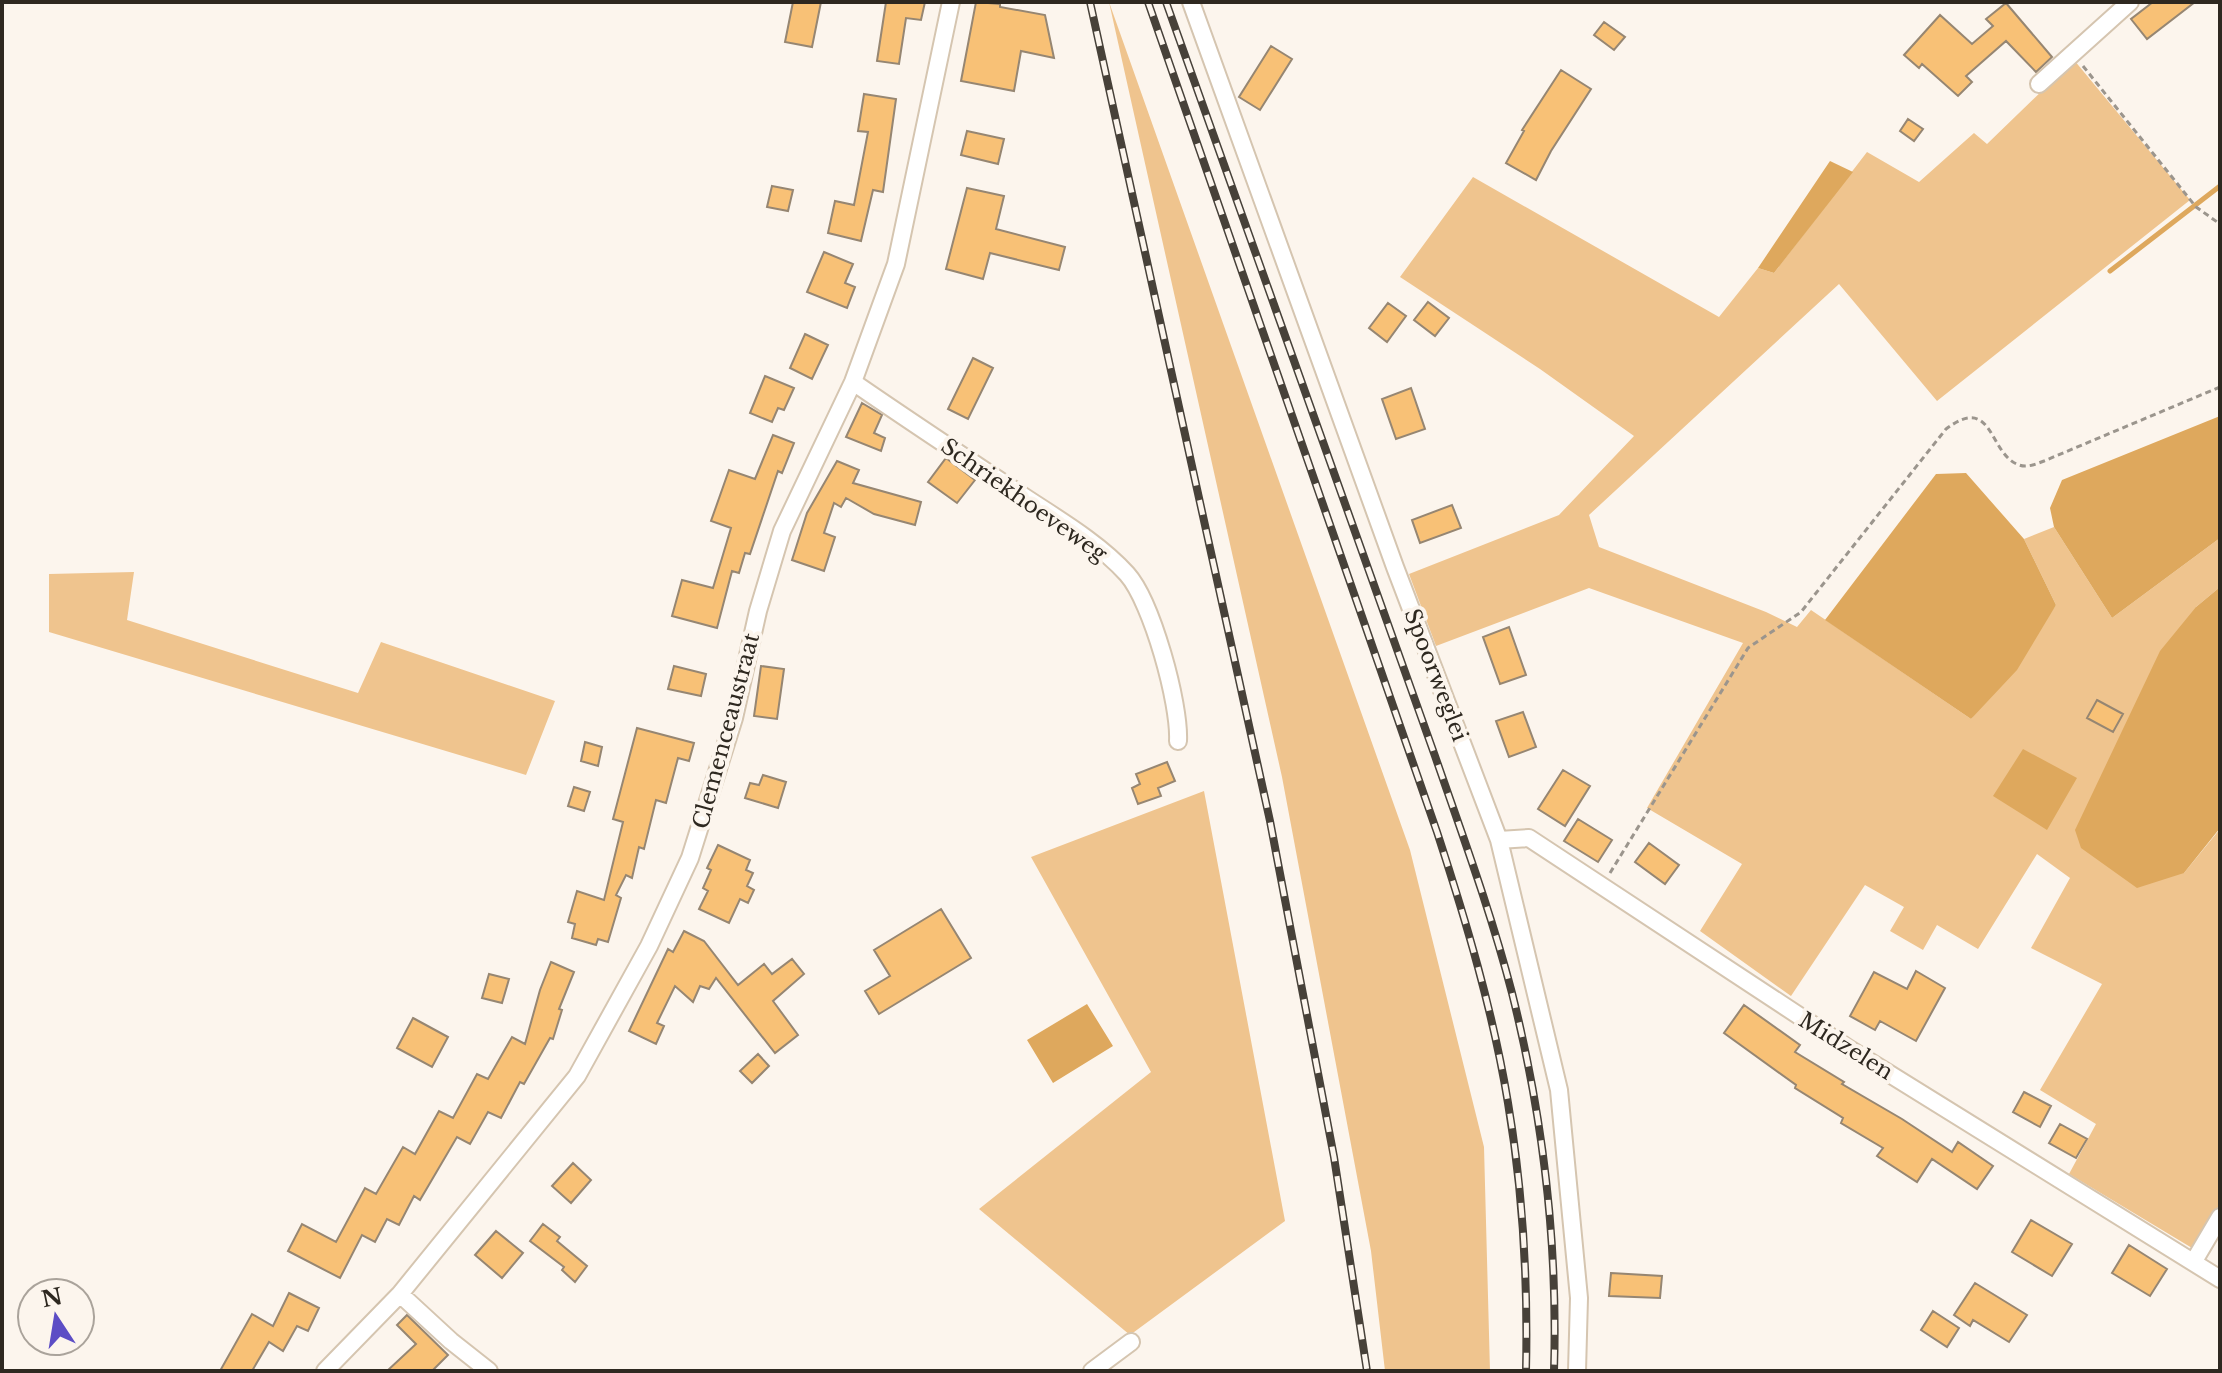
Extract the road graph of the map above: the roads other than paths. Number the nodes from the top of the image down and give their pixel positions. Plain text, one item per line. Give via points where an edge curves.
1 (951, 2) edge
2 (1191, 2) edge
3 (2130, 2) edge
4 (2039, 84) dead end
5 (853, 382) junction
6 (1178, 741) dead end
7 (1499, 840) junction
8 (2220, 1217) edge
9 (2194, 1261) junction
10 (2220, 1279) edge
11 (400, 1294) junction
12 (1131, 1342) dead end
13 (325, 1371) edge
14 (489, 1371) edge
15 (1092, 1371) edge
16 (1577, 1371) edge

1 - 5 street, Clemenceaustraat via 896,264
2 - 7 street, Spoorweglei
3 - 4 street
5 - 6 street, Schriekhoeveweg via 1067,525 1128,575 1144,600 1158,641 1173,695
5 - 11 street, Clemenceaustraat via 782,531 703,824 649,946 577,1076
7 - 9 street, Midzelen via 1529,838 1851,1050
7 - 16 street, Spoorweglei via 1559,1090 1579,1298
8 - 9 street
9 - 10 street, Midzelen
11 - 13 street, Clemenceaustraat
11 - 14 street
12 - 15 street

